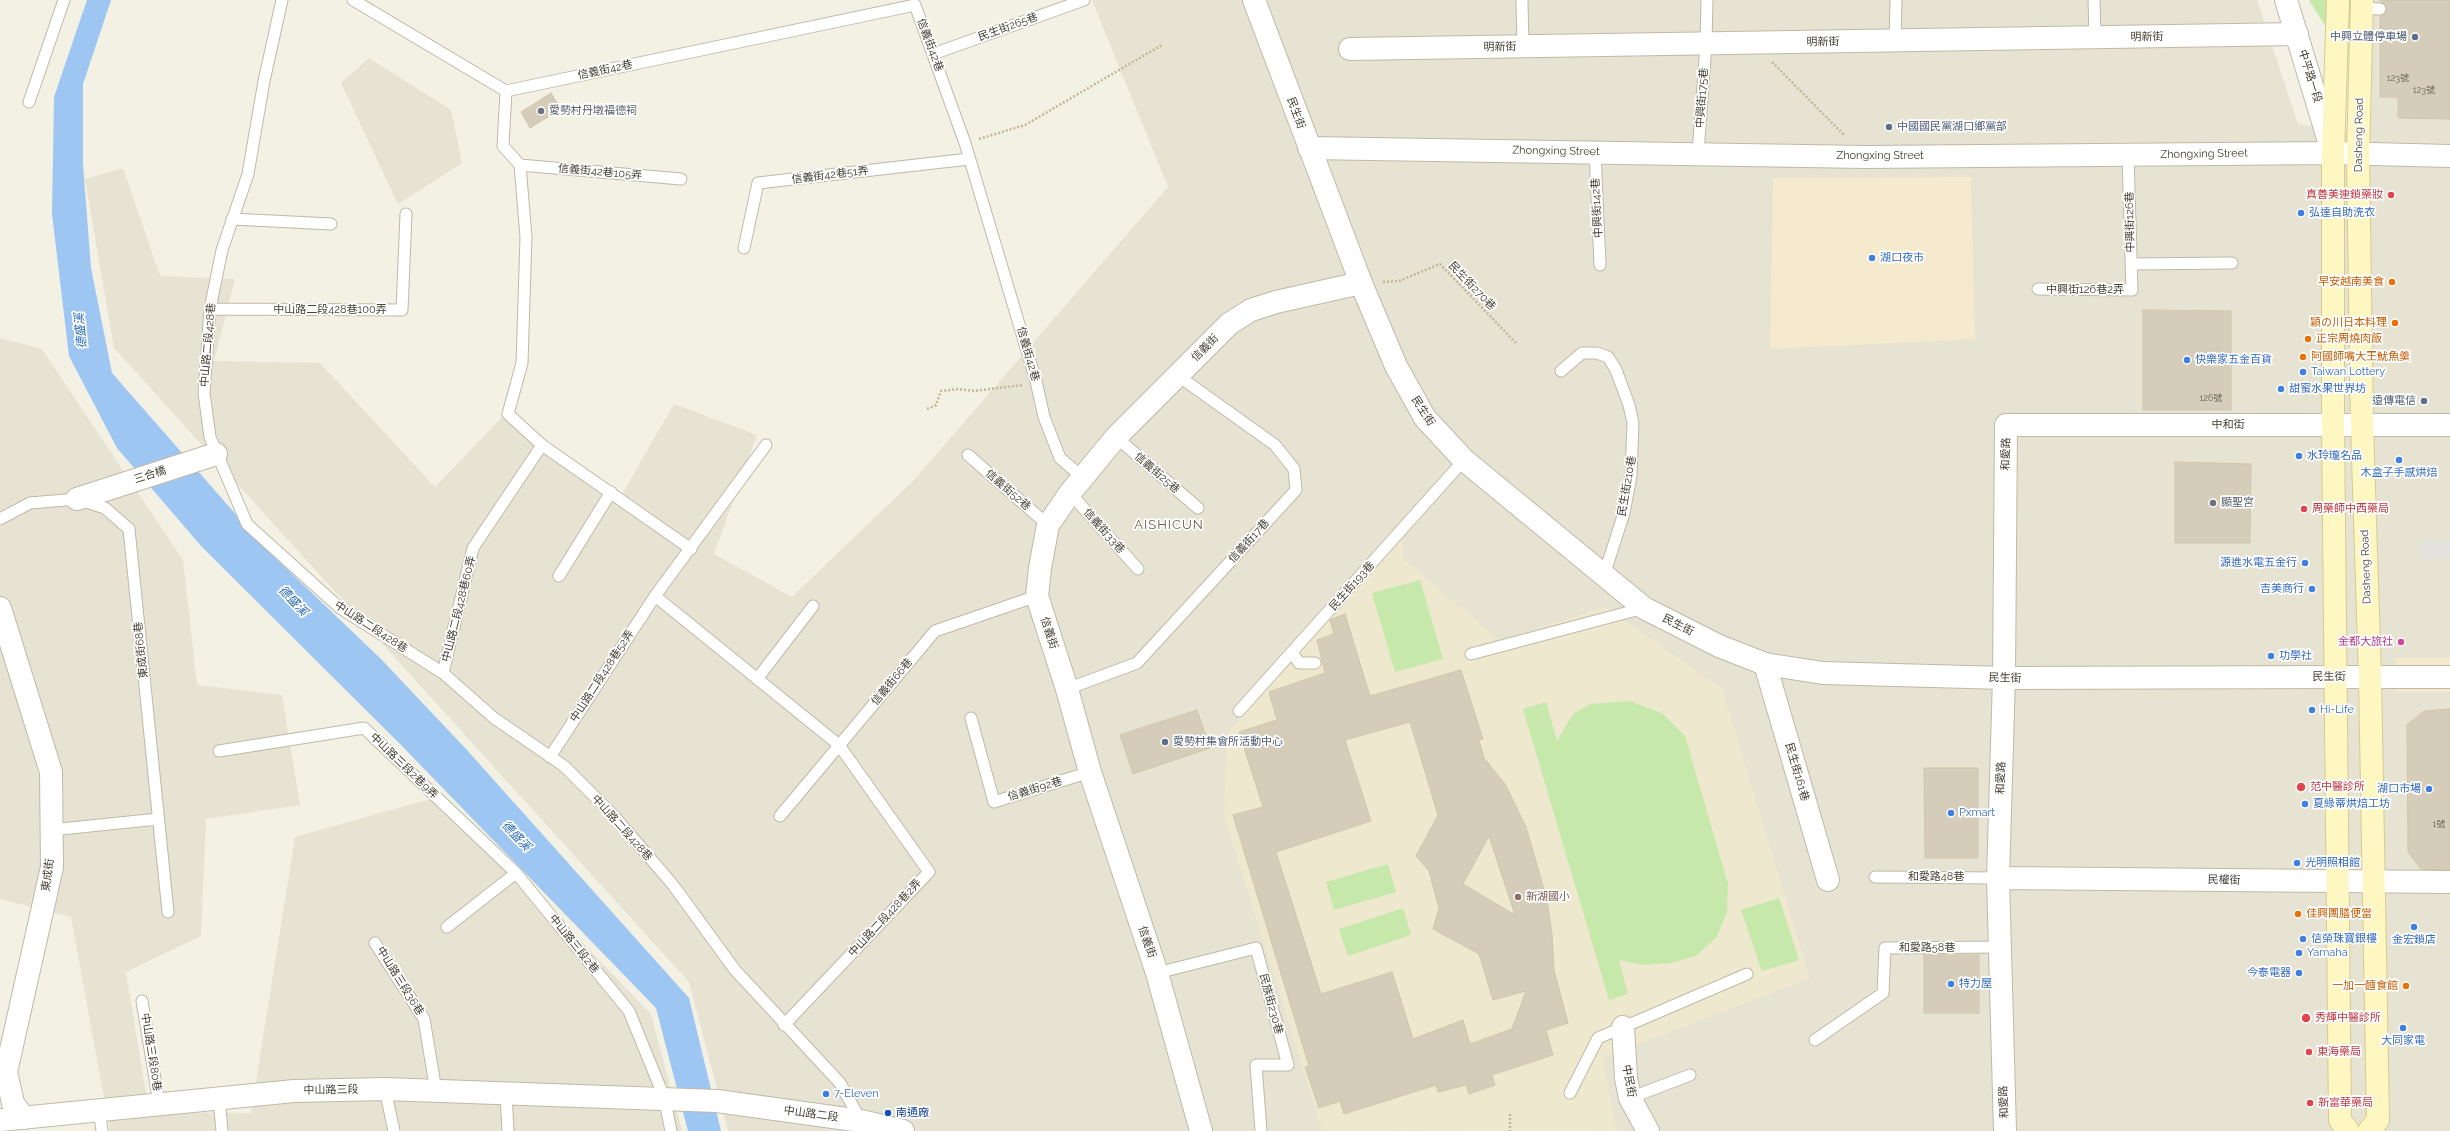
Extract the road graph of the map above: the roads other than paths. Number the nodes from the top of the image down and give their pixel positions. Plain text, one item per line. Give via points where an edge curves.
1 (64, 0) edge
2 (282, 0) edge
3 (353, 0) edge
4 (1084, 0) edge
5 (1254, 0) edge
6 (1522, 0) edge
7 (1706, 0) edge
8 (1896, 0) edge
9 (2094, 0) edge
10 (2286, 0) edge
11 (2338, 0) edge
12 (2368, 5) edge
13 (2297, 34) junction
14 (2095, 38) junction
15 (1895, 41) junction
16 (1706, 44) junction
17 (1523, 46) junction
18 (1350, 49) dead end
19 (933, 54) junction
20 (506, 91) junction
21 (29, 102) dead end
22 (1309, 148) junction
23 (1595, 152) junction
24 (1698, 153) junction
25 (2333, 153) junction
26 (2128, 154) junction
27 (2358, 155) junction
28 (2450, 156) edge
29 (969, 159) junction
30 (520, 165) junction
31 (681, 179) dead end
32 (406, 214) dead end
33 (232, 219) junction
34 (331, 224) dead end
35 (744, 248) dead end
36 (2232, 263) dead end
37 (2131, 264) junction
38 (1600, 265) dead end
39 (1361, 283) junction
40 (2038, 289) dead end
41 (2132, 290) joint
42 (210, 309) junction
43 (1561, 372) dead end
44 (1177, 375) junction
45 (2006, 425) joint
46 (2333, 425) junction
47 (2362, 425) junction
48 (2450, 425) edge
49 (1116, 437) junction
50 (542, 445) junction
51 (766, 445) dead end
52 (968, 455) dead end
53 (207, 457) junction
54 (1464, 460) junction
55 (1076, 485) junction
56 (611, 492) junction
57 (77, 499) junction
58 (1198, 508) dead end
59 (0, 519) edge
60 (1048, 525) junction
61 (691, 549) junction
62 (1138, 569) dead end
63 (1604, 575) junction
64 (559, 576) dead end
65 (655, 596) junction
66 (1037, 596) junction
67 (813, 606) dead end
68 (0, 608) edge
69 (1644, 608) junction
70 (1292, 652) junction
71 (1471, 654) dead end
72 (1315, 663) dead end
73 (1765, 664) junction
74 (443, 673) junction
75 (2370, 677) junction
76 (2450, 677) edge
77 (2004, 678) junction
78 (2337, 678) junction
79 (757, 679) junction
80 (1067, 689) junction
81 (1239, 711) dead end
82 (971, 718) dead end
83 (839, 745) junction
84 (219, 751) dead end
85 (550, 757) junction
86 (1090, 772) junction
87 (780, 816) dead end
88 (158, 818) junction
89 (51, 830) junction
90 (516, 873) junction
91 (1875, 877) dead end
92 (1998, 878) junction
93 (1828, 880) dead end
94 (2339, 882) junction
95 (2373, 882) junction
96 (2450, 882) edge
97 (168, 912) dead end
98 (447, 926) dead end
99 (375, 942) dead end
100 (2000, 947) junction
101 (1157, 973) junction
102 (1747, 974) dead end
103 (142, 1001) dead end
104 (784, 1025) junction
105 (1623, 1027) junction
106 (1815, 1040) dead end
107 (1690, 1075) dead end
108 (385, 1089) junction
109 (436, 1091) junction
110 (1570, 1093) dead end
111 (506, 1094) junction
112 (664, 1097) junction
113 (219, 1098) junction
114 (1630, 1098) junction
115 (159, 1103) junction
116 (99, 1109) junction
117 (0, 1120) edge
118 (861, 1121) junction
119 (57, 1122) edge
120 (23, 1124) edge
121 (102, 1131) edge
122 (222, 1131) edge
123 (394, 1131) edge
124 (508, 1131) edge
125 (671, 1131) edge
126 (904, 1131) edge
127 (1201, 1131) edge
128 (1261, 1131) edge
129 (1648, 1131) edge
130 (2004, 1131) edge
131 (2348, 1131) edge
132 (2369, 1131) edge

1 - 21 lane
2 - 33 lane, 中山路二段428巷 via 264,81 248,174
3 - 20 lane
4 - 19 lane, 民生街265巷
5 - 22 street, 民生街
6 - 17 lane
7 - 16 lane, 中興街175巷
8 - 15 lane
9 - 14 lane
10 - 13 street, 中平路一段
11 - 25 main road
12 - 27 main road, Dasheng Road
13 - 14 street, 明新街
13 - 25 street, 中平路一段
14 - 15 street, 明新街
15 - 16 street, 明新街
16 - 17 street, 明新街
16 - 24 lane, 中興街175巷
17 - 18 street, 明新街
19 - 20 lane, 信義街42巷 via 915,5
19 - 29 lane, 信義街42巷
20 - 30 lane via 503,146
22 - 23 street, Zhongxing Street
22 - 39 street, 民生街
23 - 24 street, Zhongxing Street
23 - 38 lane, 中興街142巷
24 - 26 street, Zhongxing Street via 1866,157
25 - 26 street, Zhongxing Street
25 - 27 street, Zhongxing Street
25 - 46 main road
26 - 37 lane, 中興街126巷
27 - 28 street, Zhongxing Street
27 - 47 main road, Dasheng Road
29 - 35 lane, 信義街42巷51弄 via 758,183
29 - 55 lane, 信義街42巷 via 1036,381 1044,417 1060,458
30 - 31 lane, 信義街42巷105弄
30 - 50 lane via 526,237 522,363 508,414
32 - 42 lane, 中山路二段428巷100弄 via 402,310
33 - 34 lane
33 - 42 lane, 中山路二段428巷 via 222,250
36 - 37 lane
37 - 41 lane, 中興街126巷
39 - 44 street, 信義街 via 1251,310 1229,324
39 - 54 street, 民生街 via 1396,366 1425,418
40 - 41 lane, 中興街126巷2弄
42 - 53 lane, 中山路二段428巷 via 204,393 210,437
43 - 63 lane, 民生街210巷 via 1582,353 1597,352 1608,358 1616,370 1633,423 1631,476 1624,513
44 - 49 street, 信義街
44 - 80 lane, 信義街17巷 via 1275,445 1294,469 1296,490 1137,663
45 - 46 street, 中和街
45 - 77 street, 和愛路
46 - 47 street, 中和街
46 - 78 main road
47 - 48 street, 中和街
47 - 75 main road, Dasheng Road
49 - 55 street, 信義街
49 - 58 lane, 信義街25巷
50 - 56 lane
50 - 74 lane, 中山路二段428巷60弄 via 473,548
51 - 61 lane, 中山路二段428巷52弄
52 - 60 lane, 信義街52巷
53 - 57 street, 三合橋
53 - 74 lane, 中山路二段428巷 via 247,524 340,608
54 - 63 street, 民生街
54 - 70 lane, 民生街193巷
55 - 60 street, 信義街
55 - 62 lane, 信義街33巷
56 - 61 lane
56 - 64 lane
57 - 59 lane, 東成街68巷 via 30,503
57 - 88 lane, 東成街68巷 via 105,508 128,529
60 - 66 street, 信義街
61 - 65 lane, 中山路二段428巷52弄
63 - 69 street, 民生街
65 - 79 lane
65 - 85 lane, 中山路二段428巷52弄
66 - 80 street, 信義街
66 - 83 lane, 信義街66巷 via 934,631
67 - 79 lane
68 - 89 street, 東成街 via 50,772
69 - 71 lane
69 - 73 street, 民生街 via 1719,646
70 - 72 lane via 1299,663
70 - 81 lane, 民生街193巷
73 - 77 street, 民生街 via 1823,673
73 - 93 street, 民生街161巷
74 - 85 lane, 中山路二段428巷 via 494,718
75 - 76 street, 民生街
75 - 78 street, 民生街
75 - 95 main road, Dasheng Road
77 - 78 street, 民生街
77 - 92 street, 和愛路
78 - 94 main road
79 - 83 lane
80 - 86 street, 信義街
82 - 86 lane, 信義街92巷 via 994,802
83 - 87 lane, 信義街66巷
83 - 104 lane, 中山路二段428巷2弄 via 929,872
84 - 90 lane, 中山路三段2巷9弄 via 364,728
85 - 104 lane, 中山路二段428巷 via 564,766 615,817 673,885 736,970
86 - 101 street, 信義街
88 - 89 lane
88 - 97 lane, 東成街68巷
89 - 120 street, 東成街 via 52,867 6,1072 13,1103
90 - 98 lane
90 - 112 lane, 中山路三段2巷 via 629,1011
91 - 92 lane, 和愛路48巷
92 - 94 street, 民權街
92 - 100 street, 和愛路
94 - 95 street, 民權街
94 - 131 main road via 2340,1120
95 - 96 street, 民權街
95 - 132 main road, Dasheng Road via 2378,1120
99 - 109 lane, 中山路三段36巷 via 424,1019
100 - 106 lane, 和愛路58巷 via 1885,948 1883,993
100 - 130 street, 和愛路
101 - 127 street, 信義街
101 - 128 lane, 民族街230巷 via 1256,948 1288,1065 1256,1065
102 - 105 lane
103 - 115 lane, 中山路三段80巷
104 - 118 lane, 中山路二段428巷 via 840,1084
105 - 110 lane via 1598,1038
105 - 114 street, 中民街
107 - 114 lane
108 - 109 street, 中山路三段
108 - 113 street, 中山路三段 via 294,1091
108 - 123 lane
109 - 111 street, 中山路三段
111 - 112 street, 中山路三段
111 - 124 lane
112 - 118 street, 中山路二段 via 717,1101
112 - 125 lane, 中山路三段2巷
113 - 115 street, 中山路三段
113 - 122 lane
114 - 129 street, 中民街
115 - 116 street, 中山路三段
116 - 119 street, 中山路三段
116 - 121 lane
117 - 120 street, 中山路三段
118 - 126 street, 中山路二段
119 - 120 street, 中山路三段

